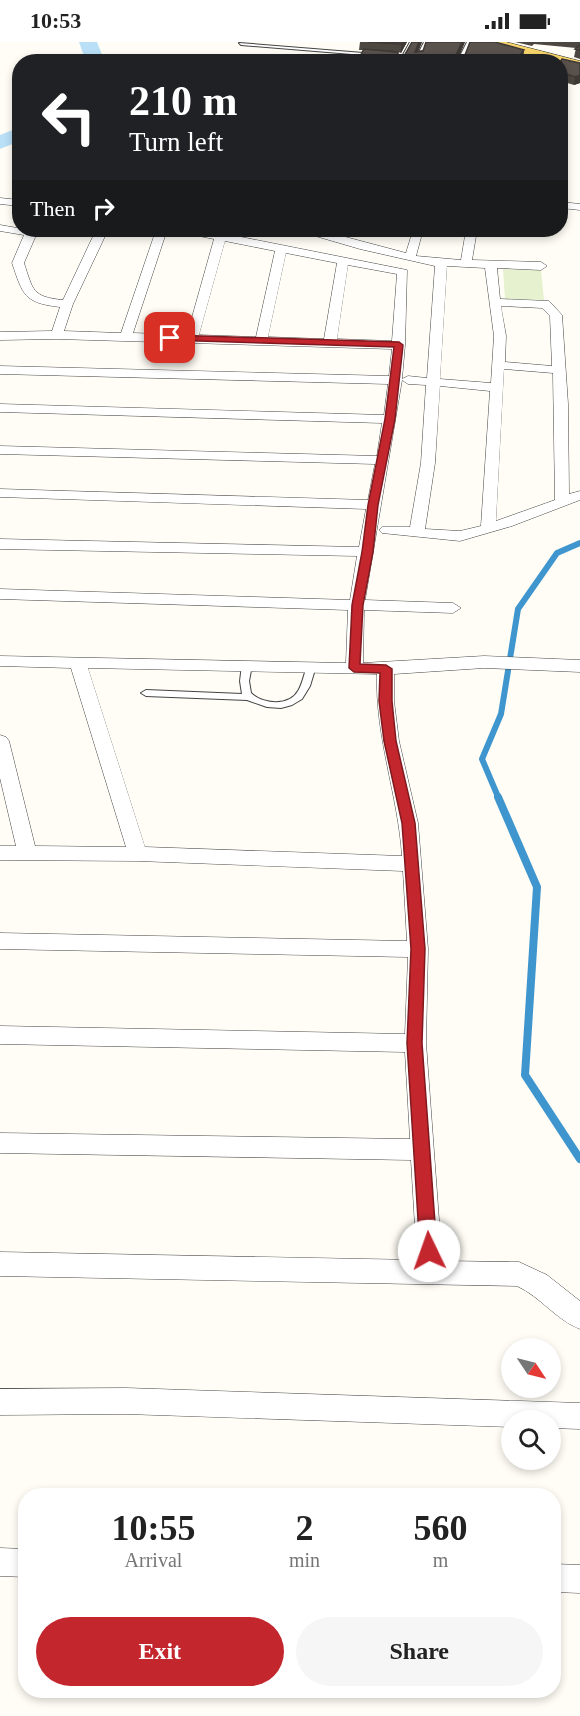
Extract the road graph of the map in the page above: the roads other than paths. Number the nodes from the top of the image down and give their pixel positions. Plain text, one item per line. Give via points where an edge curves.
1 (489, 42) edge
2 (241, 44) dead end
3 (367, 54) edge
4 (520, 54) edge
5 (570, 206) edge
6 (580, 221) edge
7 (29, 237) edge
8 (99, 237) edge
9 (159, 237) edge
10 (221, 237) joint
11 (336, 237) edge
12 (416, 237) edge
13 (471, 237) edge
14 (281, 248) junction
15 (410, 258) junction
16 (343, 259) junction
17 (441, 263) junction
18 (466, 264) junction
19 (491, 265) junction
20 (541, 266) dead end
21 (494, 302) junction
22 (67, 304) junction
23 (57, 335) junction
24 (0, 336) edge
25 (126, 337) junction
26 (192, 339) junction
27 (261, 341) junction
28 (330, 342) junction
29 (399, 345) junction
30 (498, 365) junction
31 (0, 370) edge
32 (558, 370) junction
33 (402, 380) junction
34 (434, 382) junction
35 (495, 387) junction
36 (0, 408) edge
37 (390, 419) junction
38 (0, 450) edge
39 (382, 460) junction
40 (0, 493) edge
41 (580, 495) edge
42 (562, 502) junction
43 (373, 505) junction
44 (488, 529) junction
45 (387, 530) dead end
46 (417, 533) junction
47 (0, 544) edge
48 (367, 552) junction
49 (0, 594) edge
50 (357, 605) junction
51 (453, 608) dead end
52 (0, 661) edge
53 (78, 662) junction
54 (247, 664) junction
55 (311, 666) junction
56 (580, 666) edge
57 (354, 668) junction
58 (386, 669) junction
59 (146, 693) dead end
60 (249, 697) junction
61 (0, 741) edge
62 (27, 852) junction
63 (0, 853) edge
64 (138, 854) junction
65 (412, 864) junction
66 (0, 940) edge
67 (418, 949) junction
68 (0, 1035) edge
69 (414, 1043) junction
70 (0, 1143) edge
71 (423, 1150) junction
72 (0, 1264) edge
73 (430, 1271) junction
74 (580, 1317) edge
75 (0, 1402) edge
76 (580, 1416) edge
77 (0, 1562) edge
78 (18, 1563) edge
79 (561, 1578) edge
80 (580, 1579) edge

1 - 4 main road
2 - 3 lane
5 - 6 street
7 - 22 street via 18,263 31,296 39,301
8 - 22 street
9 - 25 street
10 - 14 street
10 - 26 street
11 - 15 street
12 - 15 street
13 - 18 street
14 - 16 street
14 - 27 street
15 - 17 street
16 - 28 street
16 - 29 street via 403,272
17 - 18 street
17 - 34 street
18 - 19 street
19 - 20 street
19 - 21 street
21 - 30 street via 500,336
21 - 32 street via 545,304 556,315
22 - 23 street
23 - 24 street
23 - 25 street
25 - 26 street
26 - 27 street
27 - 28 street
28 - 29 street
29 - 33 street
30 - 32 street
30 - 35 street
31 - 33 street
32 - 42 street
33 - 34 street
33 - 37 street
34 - 35 street
34 - 46 street via 428,463
35 - 44 street
36 - 37 street
37 - 39 street
38 - 39 street
39 - 43 street
40 - 43 street
41 - 42 street
42 - 44 street
43 - 48 street
44 - 46 street via 460,536
45 - 46 street
47 - 48 street
48 - 50 street
49 - 50 street
50 - 51 street
50 - 57 street
52 - 53 street
53 - 54 street
53 - 64 street
54 - 55 street
54 - 60 lane via 245,690
55 - 57 street
55 - 60 lane via 300,696 293,702 259,702
56 - 58 street via 484,662
57 - 58 street
58 - 65 street via 390,741 409,823
59 - 60 lane
61 - 62 street
62 - 63 street
62 - 64 street
64 - 65 street
65 - 67 street
66 - 67 street
67 - 69 street
68 - 69 street
69 - 71 street
70 - 71 street
71 - 73 street
72 - 73 street
73 - 74 street via 519,1274 538,1282
75 - 76 street via 126,1401
77 - 78 street
79 - 80 street

